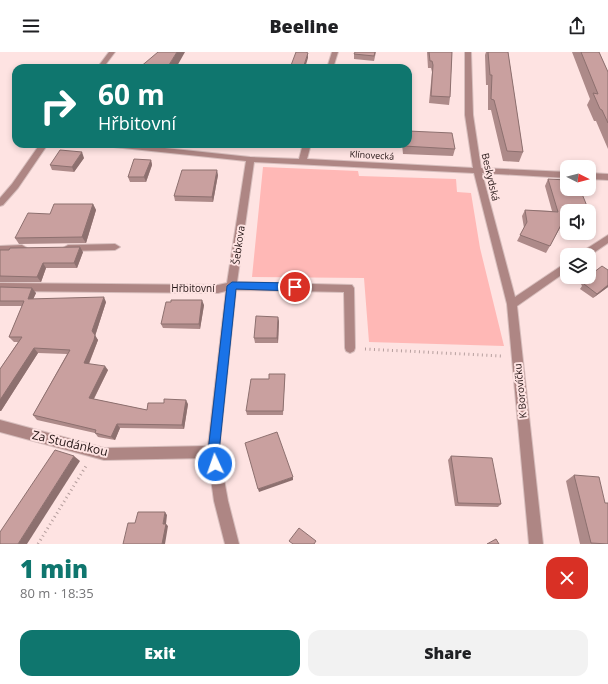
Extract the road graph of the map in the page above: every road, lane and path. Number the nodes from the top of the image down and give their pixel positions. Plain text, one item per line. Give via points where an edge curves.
1 (112, 52) edge
2 (335, 52) edge
3 (468, 52) edge
4 (103, 64) edge
5 (331, 64) edge
6 (41, 148) edge
7 (143, 148) edge
8 (306, 148) edge
9 (250, 159) junction
10 (302, 162) junction
11 (477, 170) junction
12 (560, 175) edge
13 (596, 176) edge
14 (608, 177) edge
15 (0, 203) edge
16 (608, 238) edge
17 (115, 247) dead end
18 (31, 248) edge
19 (61, 248) edge
20 (593, 248) edge
21 (0, 249) edge
22 (560, 271) edge
23 (232, 286) junction
24 (0, 287) edge
25 (512, 304) junction
26 (350, 348) joint
27 (516, 357) junction
28 (0, 426) edge
29 (94, 451) junction
30 (213, 452) junction
31 (38, 544) edge
32 (232, 544) edge
33 (536, 544) edge

1 - 4 street
2 - 5 street
3 - 11 street, Beskydská via 468,115
6 - 15 street
7 - 9 street, Klínovecká
8 - 10 street
9 - 10 street, Klínovecká
9 - 23 street, Šebkova
10 - 11 street, Klínovecká
11 - 12 street, Klínovecká
11 - 25 street, Beskydská
13 - 14 street
16 - 20 street
17 - 19 street
18 - 21 street
22 - 25 street
23 - 24 street, Hřbitovní via 218,289
23 - 26 street, Hřbitovní via 349,288
23 - 30 street, Šebkova
25 - 27 street, K Borovíčku
26 - 27 path
27 - 33 street, K Borovíčku
28 - 29 street, Za Studánkou
29 - 30 street, Za Studánkou via 104,454
29 - 31 path
30 - 32 street, Šebkova via 221,501

